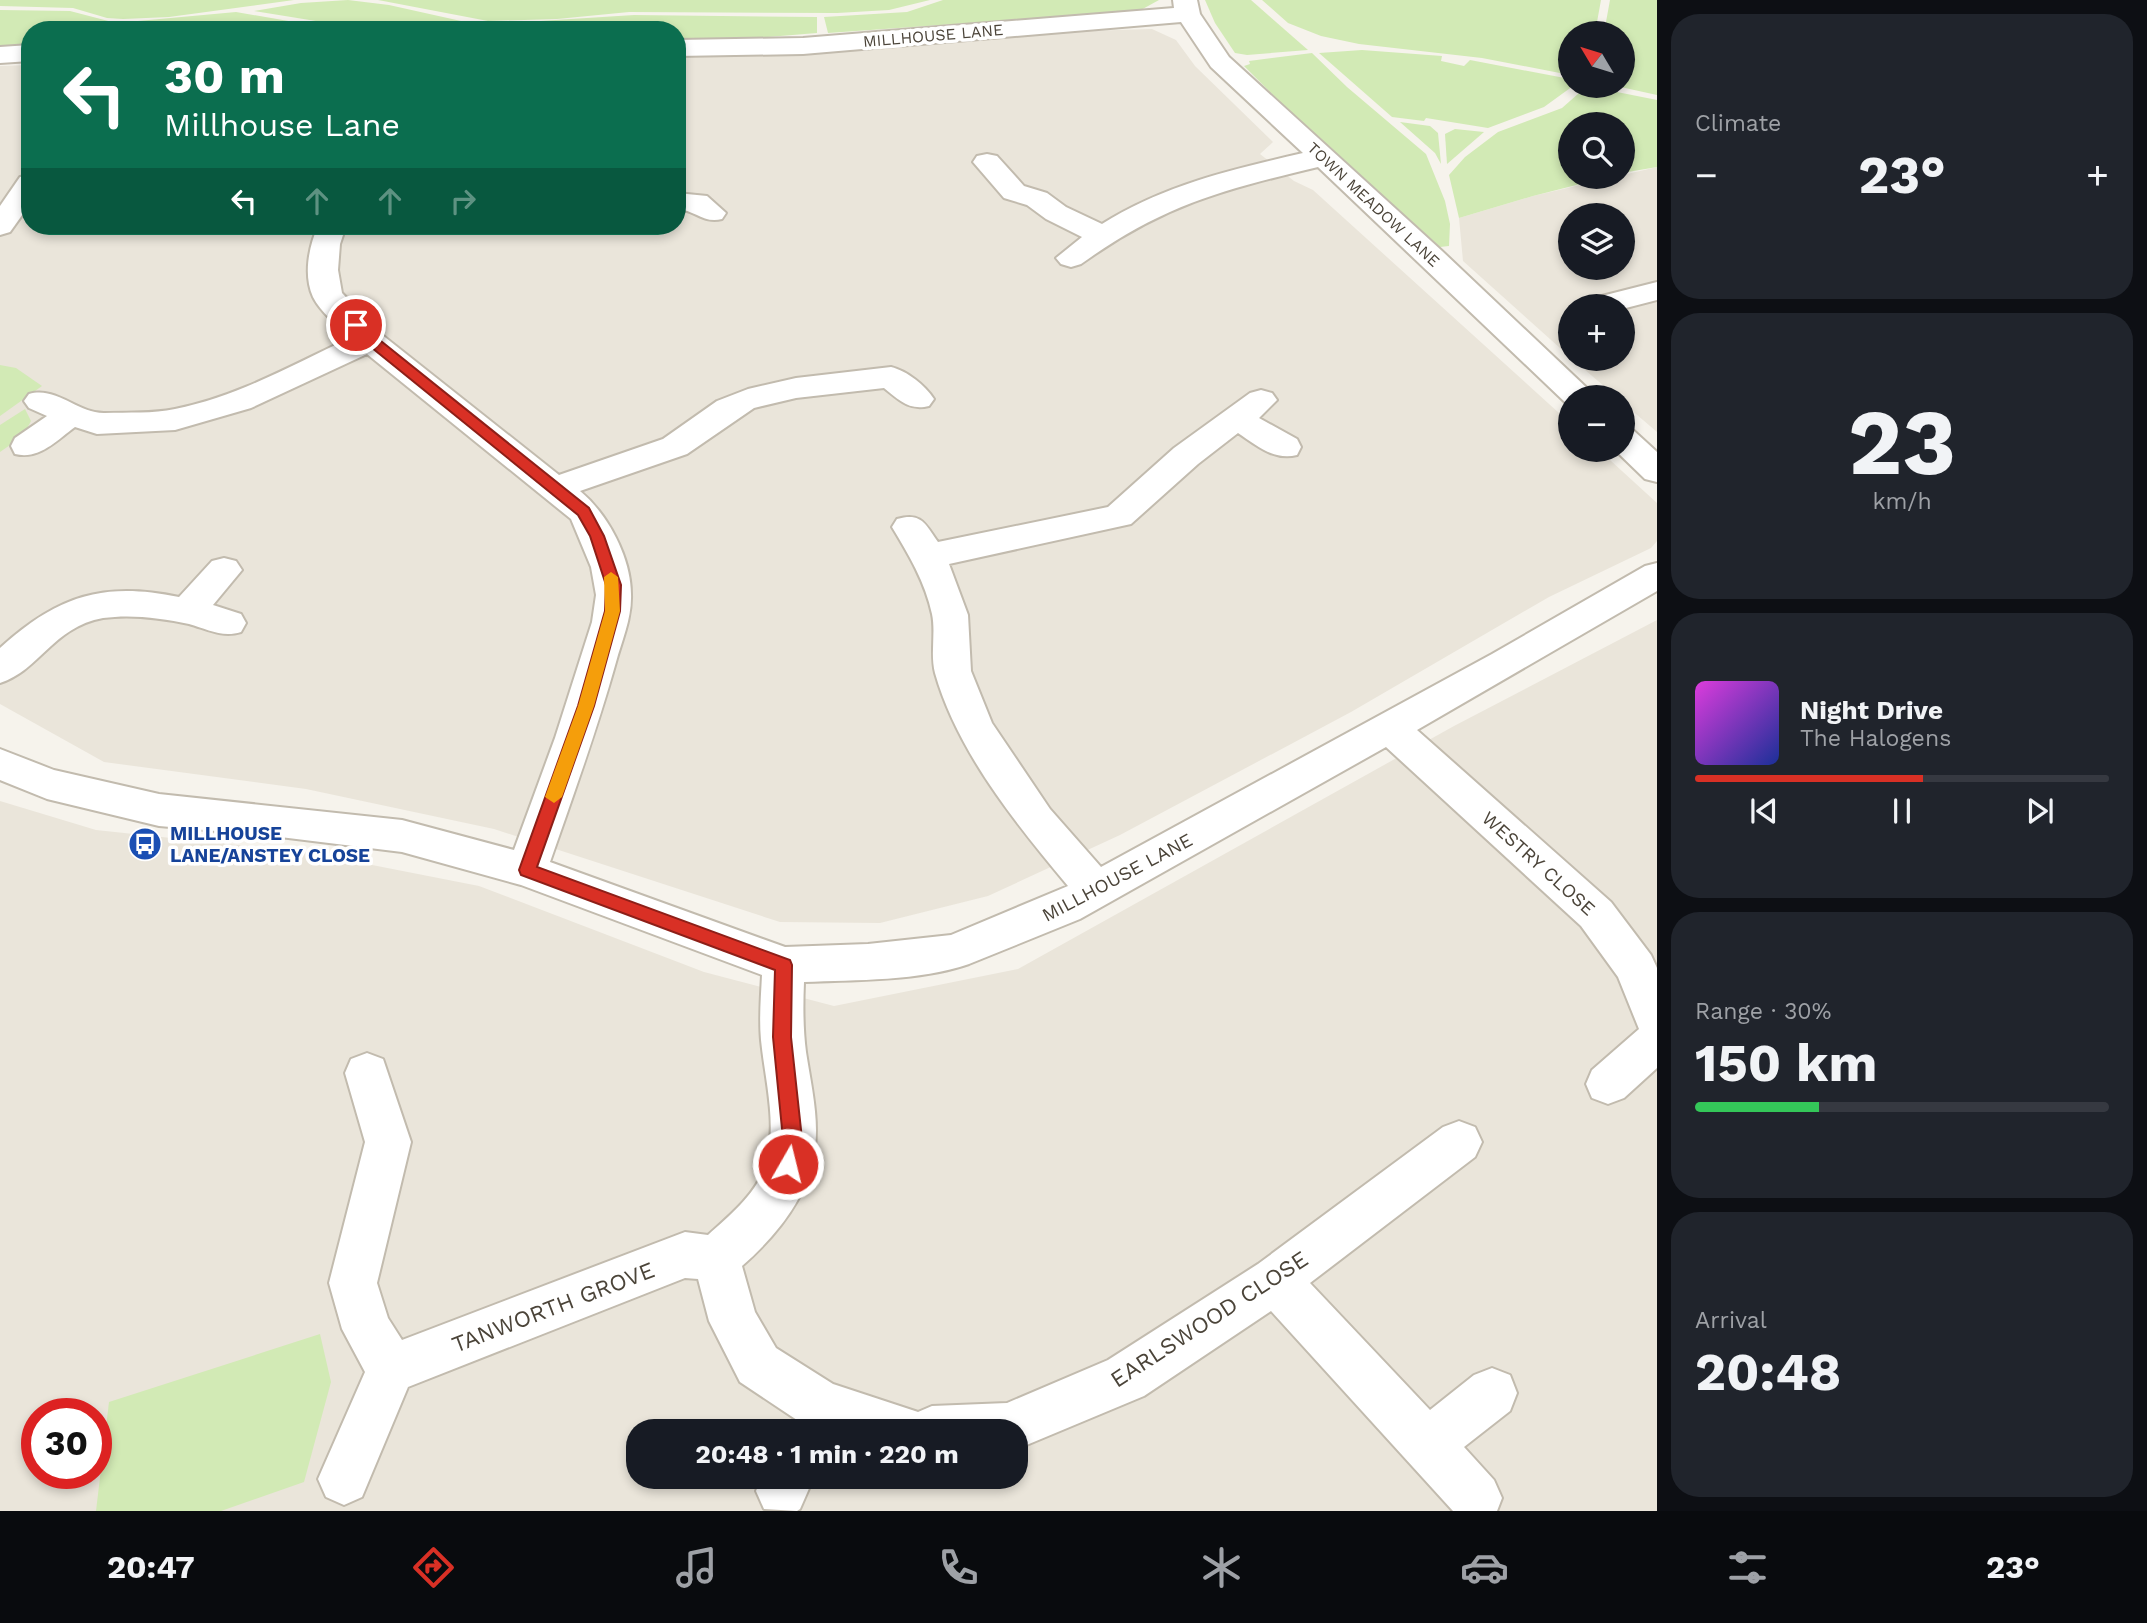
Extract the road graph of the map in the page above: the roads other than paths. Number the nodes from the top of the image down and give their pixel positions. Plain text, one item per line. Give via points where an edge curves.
1 (1187, 7) edge
2 (686, 48) edge
3 (21, 54) edge
4 (0, 55) edge
5 (1323, 158) junction
6 (987, 162) dead end
7 (328, 235) edge
8 (1102, 235) junction
9 (1071, 258) dead end
10 (1657, 291) edge
11 (1635, 296) edge
12 (370, 341) junction
13 (1565, 385) edge
14 (918, 399) dead end
15 (40, 401) dead end
16 (70, 415) junction
17 (27, 446) dead end
18 (1285, 447) dead end
19 (1635, 450) edge
20 (1657, 471) edge
21 (555, 488) junction
22 (909, 527) dead end
23 (929, 556) junction
24 (224, 570) dead end
25 (1657, 575) edge
26 (189, 609) junction
27 (228, 623) dead end
28 (0, 669) edge
29 (1390, 728) junction
30 (0, 764) edge
31 (527, 870) junction
32 (1097, 890) junction
33 (783, 965) junction
34 (1657, 1022) edge
35 (1657, 1040) edge
36 (367, 1073) dead end
37 (1608, 1084) dead end
38 (1459, 1142) dead end
39 (716, 1258) junction
40 (1275, 1280) junction
41 (391, 1369) junction
42 (1492, 1393) dead end
43 (816, 1419) edge
44 (1028, 1419) edge
45 (1427, 1445) junction
46 (344, 1479) dead end
47 (1476, 1498) dead end

1 - 2 street, MILLHOUSE LANE via 803,46
1 - 5 street, TOWN MEADOW LANE via 1220,62
3 - 4 street
5 - 8 street via 1205,186
5 - 13 street, TOWN MEADOW LANE
6 - 8 street via 1014,192 1037,199 1056,214
7 - 12 street via 323,270 327,295
8 - 9 street
10 - 11 street
12 - 16 street via 240,401 175,420 97,424
12 - 21 street
14 - 21 street via 895,364 767,394 741,402 663,451
15 - 16 street
16 - 17 street
18 - 23 street via 1249,410 1186,456 1119,516
19 - 20 street
21 - 31 street via 584,512 597,536 613,585 612,611 586,706
22 - 23 street
23 - 32 street via 950,615 953,671 975,728 1036,820
24 - 26 street
25 - 29 street, MILLHOUSE LANE
26 - 27 street
26 - 28 street via 107,604 67,616
29 - 32 street, MILLHOUSE LANE
29 - 34 street, WESTRY CLOSE via 1596,914 1636,968
30 - 31 street, MILLHOUSE LANE via 47,784 159,810 402,836
31 - 33 street, MILLHOUSE LANE
32 - 33 street, MILLHOUSE LANE via 954,952
33 - 39 street via 782,1037 793,1139 788,1164 771,1203 746,1233
35 - 37 street
36 - 41 street via 388,1142 353,1283 367,1329
38 - 40 street, EARLSWOOD CLOSE
39 - 41 street, TANWORTH GROVE via 685,1255
39 - 43 street via 733,1321 758,1365
40 - 44 street, EARLSWOOD CLOSE via 1126,1378
40 - 45 street
41 - 46 street
42 - 45 street
45 - 47 street

